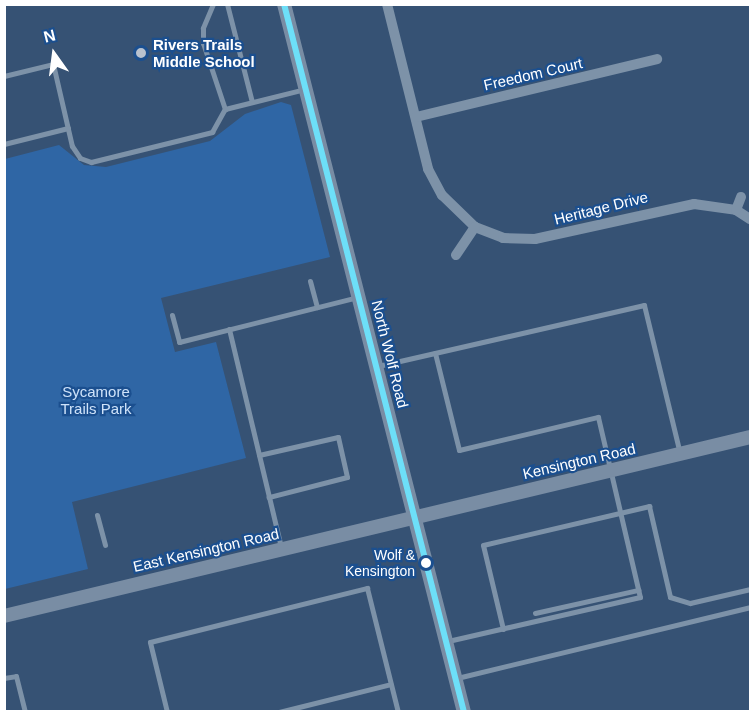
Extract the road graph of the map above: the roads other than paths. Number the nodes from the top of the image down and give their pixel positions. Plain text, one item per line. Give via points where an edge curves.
1 (213, 4) edge
2 (227, 4) edge
3 (284, 4) edge
4 (387, 4) edge
5 (657, 60) dead end
6 (4, 76) edge
7 (306, 89) junction
8 (252, 102) junction
9 (225, 109) junction
10 (416, 117) junction
11 (68, 128) junction
12 (4, 144) edge
13 (741, 196) dead end
14 (736, 210) junction
15 (750, 219) edge
16 (474, 227) junction
17 (456, 255) dead end
18 (310, 281) dead end
19 (359, 297) junction
20 (317, 308) junction
21 (172, 315) dead end
22 (229, 329) junction
23 (435, 353) junction
24 (376, 366) junction
25 (750, 437) edge
26 (680, 454) junction
27 (259, 455) junction
28 (611, 470) junction
29 (269, 497) junction
30 (620, 512) junction
31 (97, 515) dead end
32 (415, 517) junction
33 (105, 545) dead end
34 (281, 549) junction
35 (750, 589) edge
36 (638, 590) junction
37 (750, 607) edge
38 (535, 614) dead end
39 (4, 616) edge
40 (503, 629) junction
41 (446, 642) junction
42 (4, 678) edge
43 (456, 678) junction
44 (390, 684) junction
45 (25, 711) edge
46 (167, 711) edge
47 (279, 711) edge
48 (398, 711) edge
49 (464, 711) edge

1 - 9 lane via 203,28 203,43
2 - 8 lane
3 - 7 main road, North Wolf Road
4 - 10 street, Heritage Drive
5 - 10 street, Freedom Court
6 - 11 lane via 53,64
7 - 8 lane
7 - 19 main road, North Wolf Road
8 - 9 lane
9 - 11 lane via 212,132 91,162 80,158
10 - 16 street, Heritage Drive via 433,182 457,213
11 - 12 lane
13 - 14 street
14 - 15 street, Heritage Drive
14 - 16 street, Heritage Drive via 706,204 680,206 535,239 503,237
16 - 17 street
18 - 20 lane
19 - 20 lane
19 - 24 main road, North Wolf Road
20 - 22 lane
21 - 22 lane via 179,342
22 - 27 lane
23 - 24 lane
23 - 26 lane via 644,305
23 - 28 lane via 459,450 598,417
24 - 32 main road, North Wolf Road
25 - 26 main road, Kensington Road
26 - 28 main road, Kensington Road
27 - 29 lane
27 - 29 lane via 338,437 347,477
28 - 30 lane
28 - 32 main road, Kensington Road
29 - 34 lane
30 - 35 lane via 649,506 670,597 690,603
30 - 36 lane
30 - 40 lane via 483,545
31 - 33 lane
32 - 34 main road, East Kensington Road
32 - 41 main road, North Wolf Road
34 - 39 main road, East Kensington Road
36 - 38 lane
36 - 40 lane via 640,597
37 - 43 lane
40 - 41 lane
41 - 43 main road, North Wolf Road
42 - 45 lane via 16,675
43 - 49 main road, North Wolf Road
44 - 46 lane via 367,588 150,642
44 - 47 lane
44 - 48 lane

